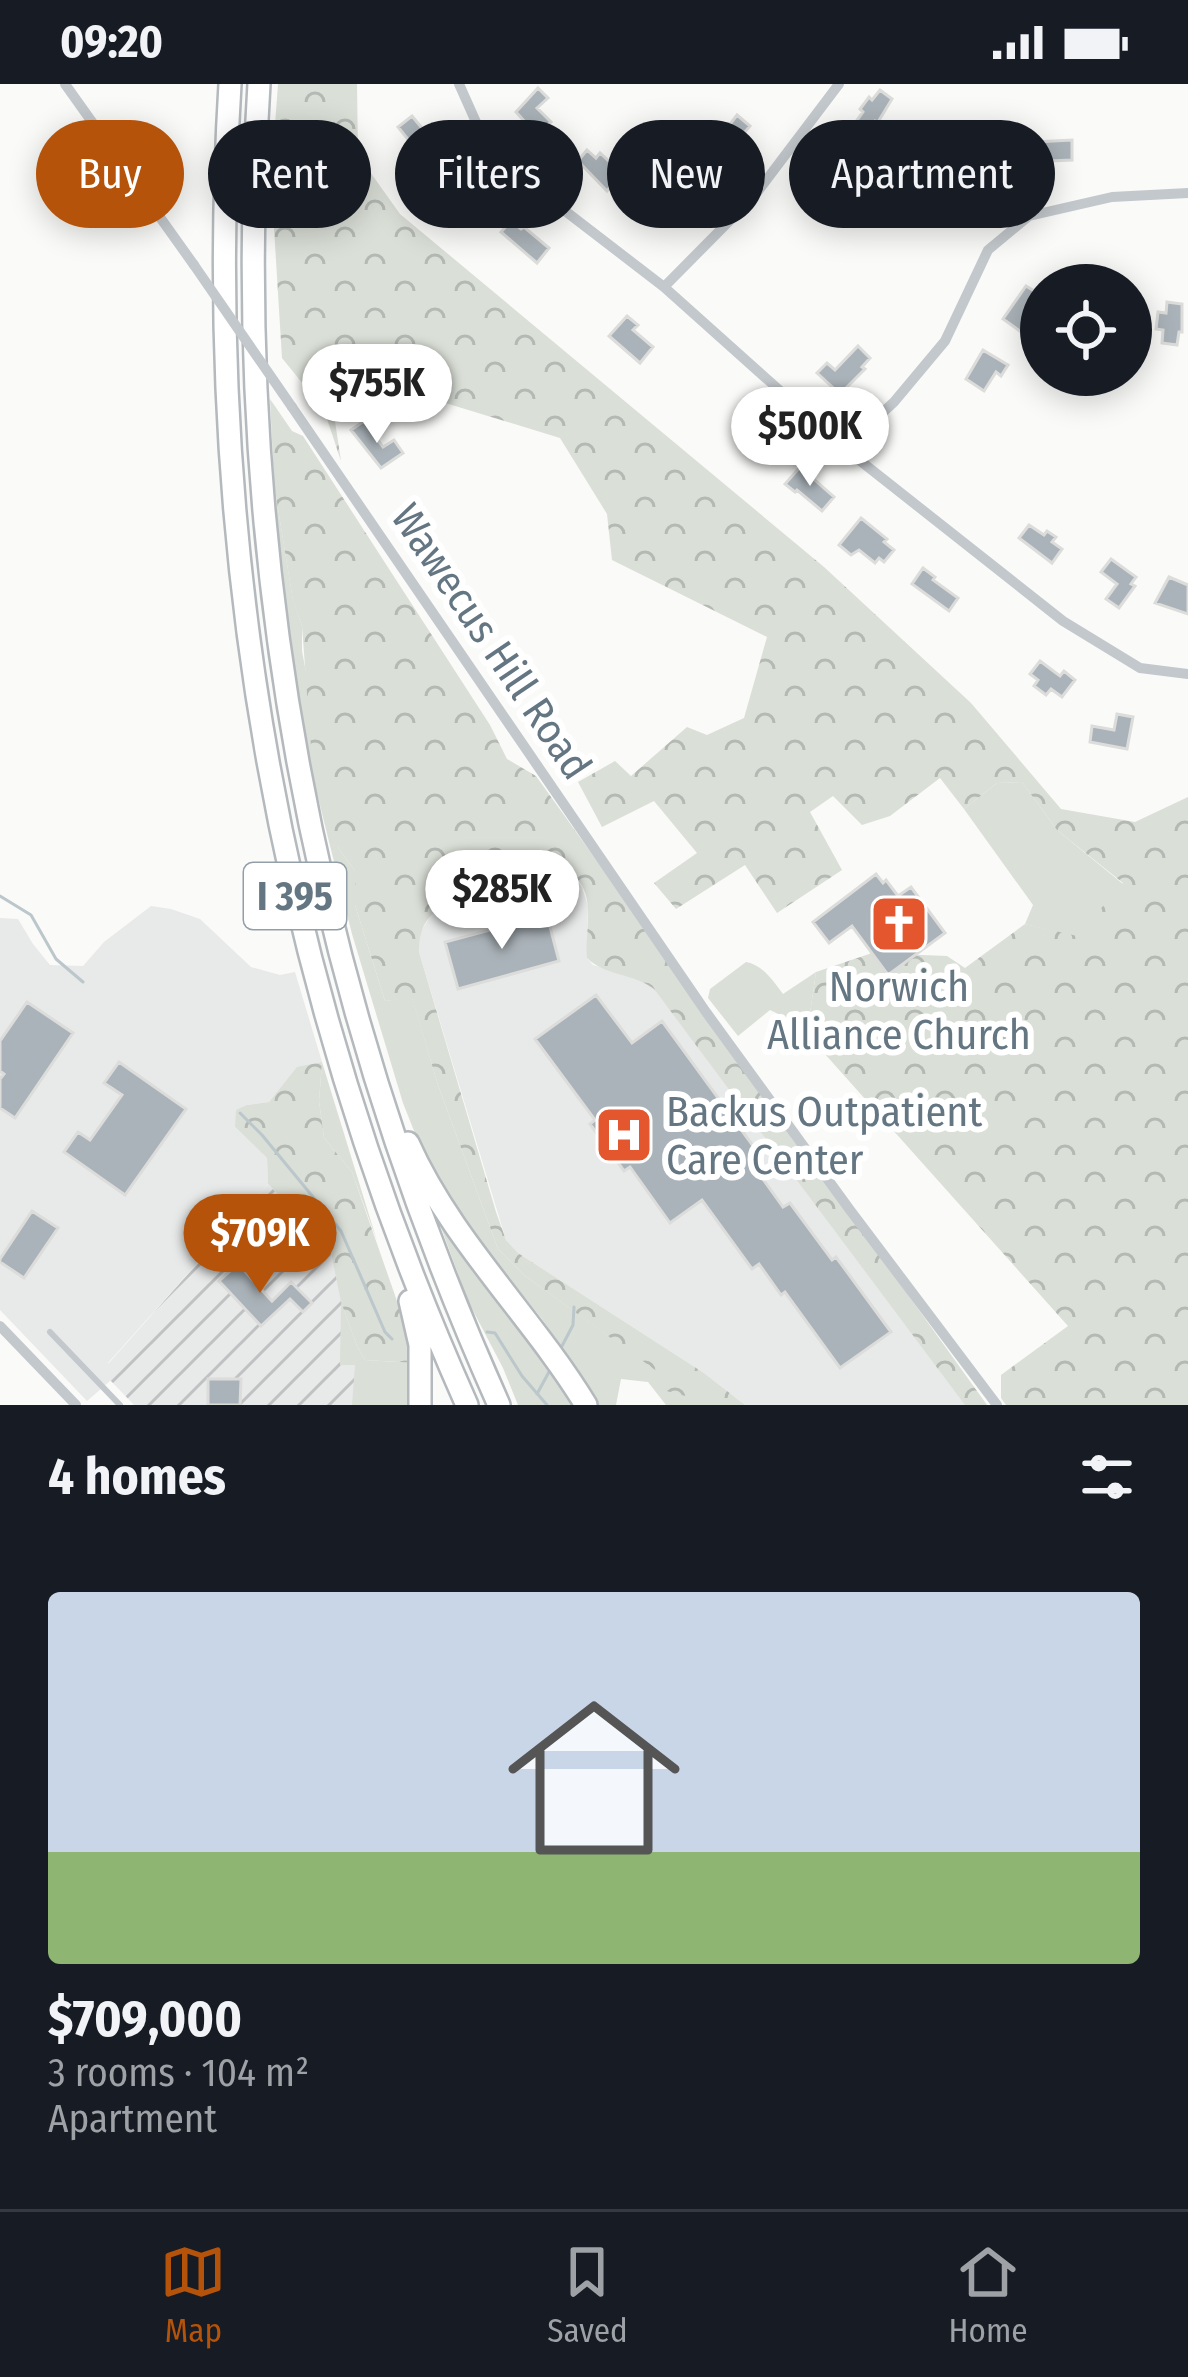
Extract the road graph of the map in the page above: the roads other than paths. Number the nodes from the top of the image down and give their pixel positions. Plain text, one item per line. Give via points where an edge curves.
1 (64, 84) edge
2 (230, 84) edge
3 (259, 84) edge
4 (477, 84) edge
5 (839, 84) edge
6 (461, 89) edge
7 (1188, 193) edge
8 (664, 287) junction
9 (844, 448) junction
10 (1188, 674) edge
11 (370, 1065) junction
12 (408, 1264) junction
13 (0, 1326) edge
14 (50, 1332) dead end
15 (76, 1405) edge
16 (120, 1405) edge
17 (420, 1405) edge
18 (467, 1405) edge
19 (499, 1405) edge
20 (586, 1405) edge
21 (997, 1405) edge

1 - 21 street, Wawecus Hill Road, bridge via 706,1012
2 - 12 highway, I 395 via 226,402 255,692 313,972
3 - 11 highway, I 395 via 254,349 271,596 314,845
4 - 6 street
5 - 8 street via 755,195
6 - 8 street via 484,140
7 - 9 street via 1112,197 1029,216 988,250 945,341
8 - 9 street
9 - 10 street via 1063,622 1140,668
11 - 19 highway, I 395
11 - 20 highway via 438,1202
12 - 17 highway
12 - 18 highway, I 395
13 - 15 street
14 - 16 lane

